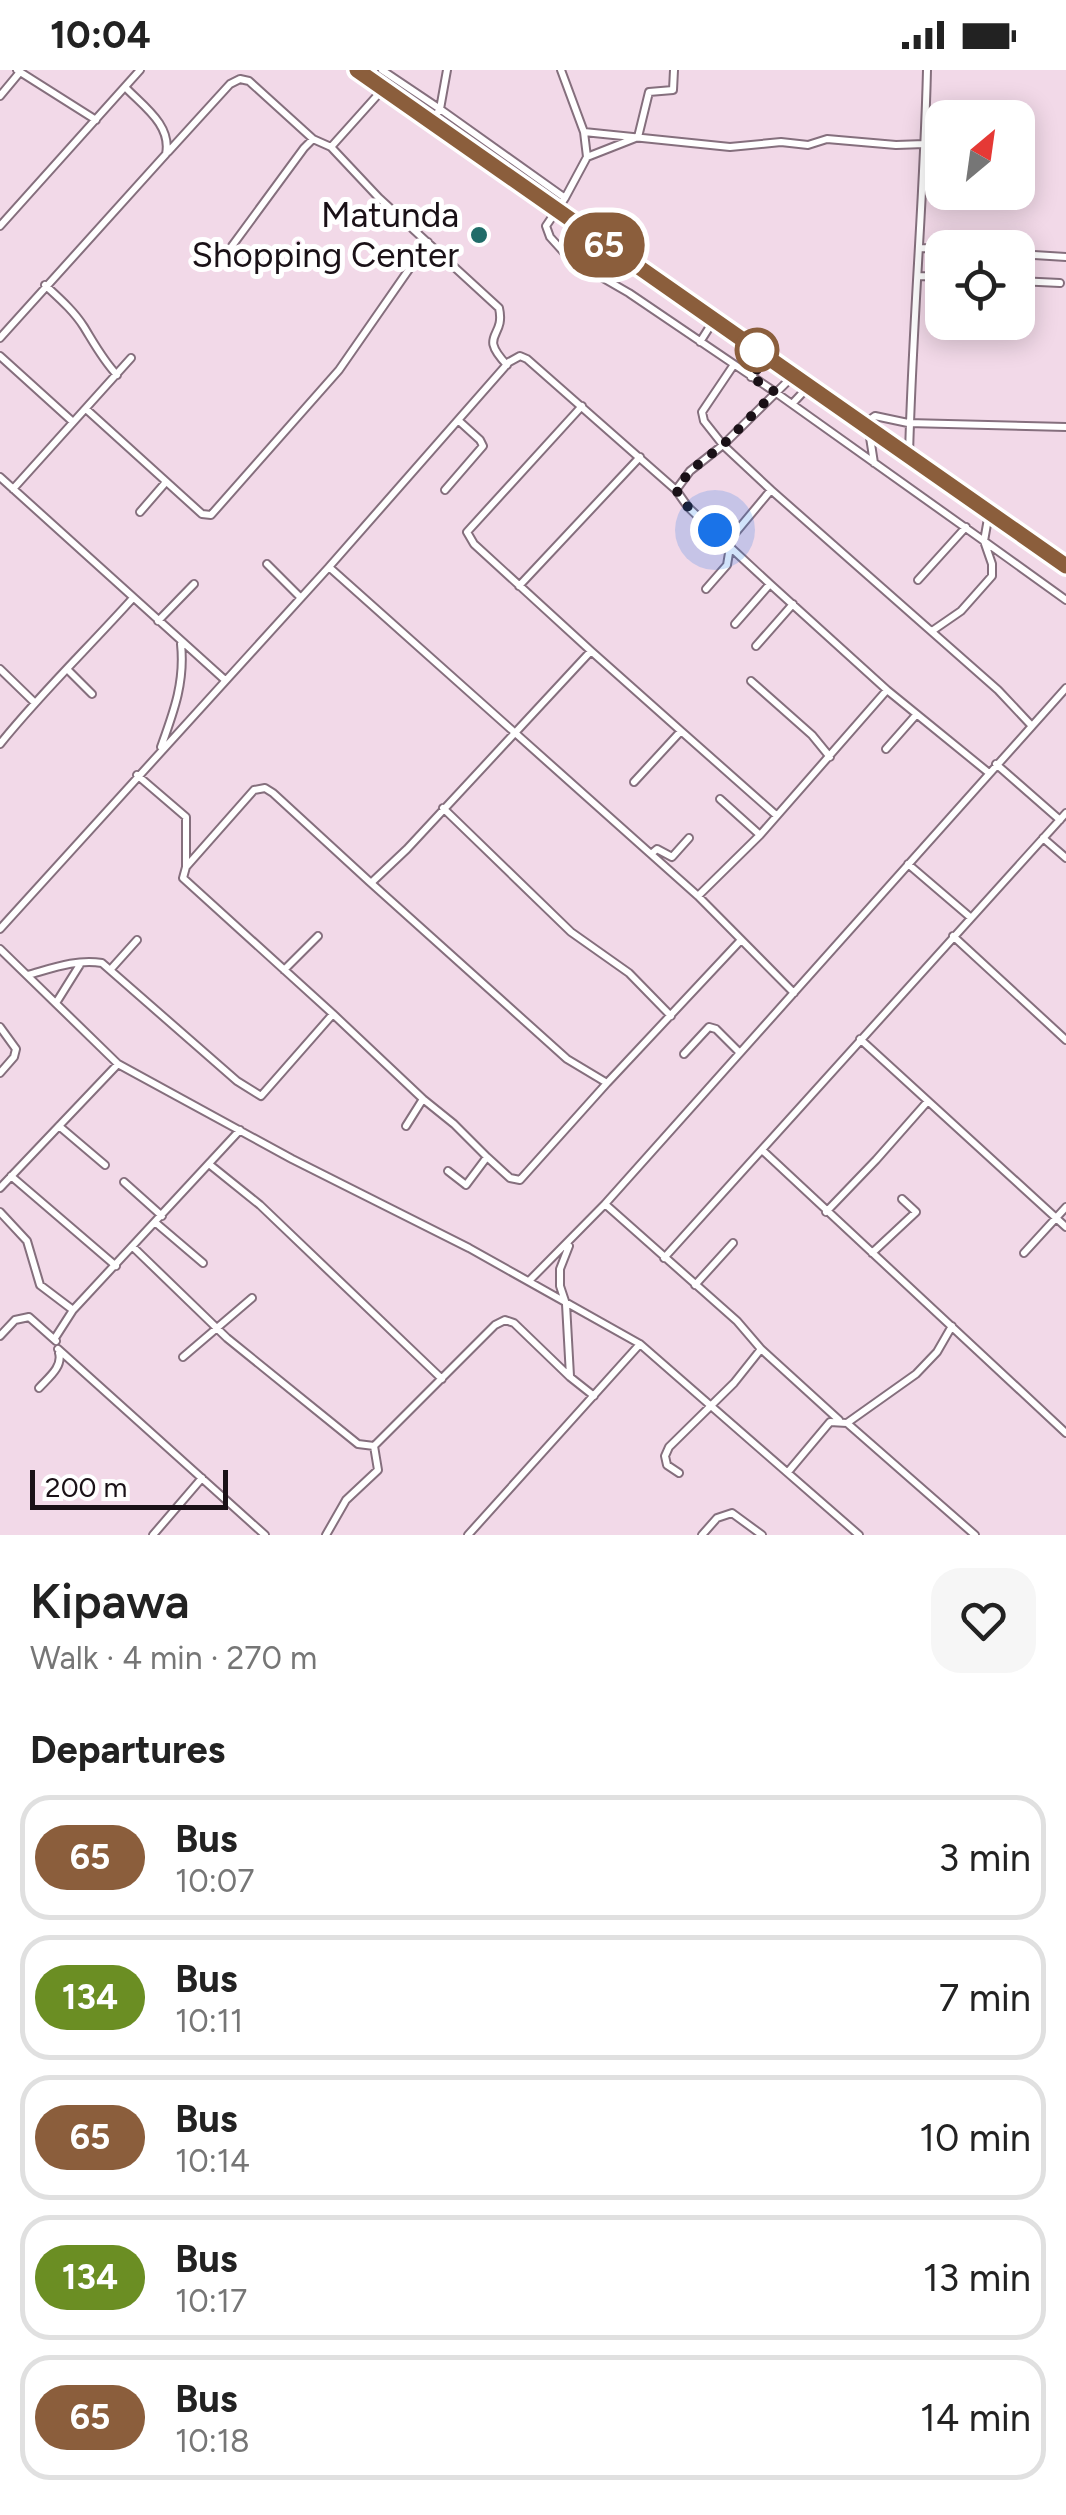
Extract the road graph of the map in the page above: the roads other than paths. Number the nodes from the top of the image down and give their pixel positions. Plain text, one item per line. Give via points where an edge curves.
1 (140, 70) edge
2 (357, 70) edge
3 (382, 70) edge
4 (447, 70) edge
5 (561, 70) edge
6 (674, 70) edge
7 (928, 70) edge
8 (19, 71) edge
9 (125, 87) junction
10 (383, 89) junction
11 (0, 96) edge
12 (927, 100) edge
13 (440, 109) junction
14 (96, 120) junction
15 (431, 122) junction
16 (165, 129) junction
17 (187, 132) junction
18 (584, 132) junction
19 (638, 137) junction
20 (313, 139) junction
21 (925, 144) joint
22 (331, 147) junction
23 (166, 154) junction
24 (587, 158) junction
25 (566, 198) junction
26 (557, 211) junction
27 (0, 226) edge
28 (428, 242) junction
29 (602, 243) junction
30 (232, 246) dead end
31 (920, 248) junction
32 (925, 248) edge
33 (1035, 255) edge
34 (1066, 256) edge
35 (586, 268) junction
36 (918, 276) junction
37 (925, 276) edge
38 (1035, 282) edge
39 (1060, 284) dead end
40 (45, 285) junction
41 (714, 320) junction
42 (1, 332) edge
43 (700, 342) junction
44 (0, 356) edge
45 (767, 356) junction
46 (131, 358) dead end
47 (507, 365) junction
48 (733, 366) junction
49 (793, 375) junction
50 (117, 376) junction
51 (751, 377) junction
52 (808, 386) junction
53 (775, 392) junction
54 (792, 404) junction
55 (582, 406) junction
56 (86, 410) junction
57 (458, 420) junction
58 (74, 422) junction
59 (908, 422) junction
60 (866, 427) junction
61 (1066, 427) edge
62 (724, 444) junction
63 (909, 456) junction
64 (640, 457) junction
65 (874, 464) junction
66 (0, 476) edge
67 (166, 482) junction
68 (14, 490) junction
69 (445, 490) dead end
70 (676, 490) junction
71 (772, 490) junction
72 (140, 512) dead end
73 (990, 512) junction
74 (966, 526) junction
75 (984, 541) junction
76 (730, 547) junction
77 (268, 564) dead end
78 (1066, 566) edge
79 (329, 567) junction
80 (918, 580) dead end
81 (194, 584) dead end
82 (770, 584) junction
83 (520, 586) junction
84 (706, 589) dead end
85 (300, 597) junction
86 (133, 598) junction
87 (1066, 600) edge
88 (793, 604) junction
89 (158, 622) junction
90 (735, 624) dead end
91 (932, 631) junction
92 (181, 642) junction
93 (756, 646) dead end
94 (591, 652) junction
95 (0, 669) edge
96 (68, 670) junction
97 (226, 680) junction
98 (751, 682) dead end
99 (1066, 688) edge
100 (887, 690) junction
101 (92, 694) dead end
102 (34, 702) junction
103 (916, 715) junction
104 (1030, 724) junction
105 (681, 731) junction
106 (514, 734) junction
107 (0, 744) edge
108 (886, 749) dead end
109 (160, 751) junction
110 (830, 757) junction
111 (996, 764) junction
112 (989, 773) junction
113 (137, 775) junction
114 (634, 782) dead end
115 (720, 800) dead end
116 (443, 808) junction
117 (776, 815) junction
118 (1063, 816) edge
119 (760, 835) junction
120 (689, 838) dead end
121 (1043, 838) junction
122 (650, 854) junction
123 (1066, 858) edge
124 (908, 864) junction
125 (186, 867) junction
126 (371, 883) junction
127 (698, 896) junction
128 (970, 917) junction
129 (0, 929) edge
130 (318, 936) dead end
131 (953, 936) junction
132 (138, 940) dead end
133 (741, 940) junction
134 (0, 950) edge
135 (82, 962) junction
136 (111, 970) junction
137 (284, 970) junction
138 (28, 975) junction
139 (794, 993) junction
140 (56, 1003) junction
141 (333, 1014) junction
142 (670, 1016) junction
143 (0, 1028) edge
144 (860, 1039) junction
145 (1066, 1040) edge
146 (738, 1051) junction
147 (684, 1054) dead end
148 (118, 1064) junction
149 (0, 1073) edge
150 (607, 1083) junction
151 (423, 1099) junction
152 (928, 1101) junction
153 (59, 1126) junction
154 (406, 1126) dead end
155 (240, 1130) junction
156 (762, 1150) junction
157 (487, 1157) junction
158 (209, 1164) junction
159 (105, 1165) dead end
160 (448, 1171) dead end
161 (12, 1176) junction
162 (124, 1182) dead end
163 (0, 1188) edge
164 (902, 1199) dead end
165 (605, 1204) junction
166 (1066, 1207) edge
167 (0, 1212) edge
168 (826, 1212) junction
169 (162, 1216) junction
170 (1056, 1218) junction
171 (156, 1223) junction
172 (1066, 1227) edge
173 (571, 1240) junction
174 (733, 1243) dead end
175 (134, 1248) junction
176 (1024, 1252) dead end
177 (872, 1253) junction
178 (664, 1258) junction
179 (203, 1263) dead end
180 (116, 1266) junction
181 (528, 1280) junction
182 (695, 1285) junction
183 (252, 1298) dead end
184 (566, 1304) junction
185 (73, 1310) junction
186 (952, 1326) junction
187 (218, 1329) junction
188 (0, 1336) edge
189 (55, 1338) junction
190 (640, 1344) junction
191 (58, 1349) junction
192 (760, 1349) junction
193 (183, 1356) dead end
194 (570, 1377) junction
195 (442, 1380) junction
196 (39, 1388) dead end
197 (594, 1396) junction
198 (712, 1406) junction
199 (843, 1421) junction
200 (1066, 1433) edge
201 (374, 1446) junction
202 (788, 1472) junction
203 (679, 1473) dead end
204 (202, 1478) junction
205 (153, 1535) edge
206 (265, 1535) edge
207 (326, 1535) edge
208 (468, 1535) edge
209 (702, 1535) edge
210 (762, 1535) edge
211 (859, 1535) edge
212 (974, 1535) edge

1 - 9 street
2 - 10 highway
3 - 13 street
4 - 13 street
5 - 18 street
6 - 19 street via 673,90 648,92
7 - 12 street
8 - 11 street
8 - 14 street
9 - 14 street
9 - 16 street
10 - 15 highway
10 - 22 street
13 - 15 street
13 - 25 street
14 - 27 street
15 - 26 highway
16 - 17 street
16 - 23 street
17 - 20 street via 240,80 250,81
17 - 23 street
18 - 19 street
18 - 24 street
19 - 21 street via 730,147 827,139
19 - 24 street
20 - 22 street
20 - 30 street
21 - 31 street
22 - 28 street
23 - 40 street
24 - 25 street
25 - 26 street
26 - 29 highway
26 - 35 street via 546,230 564,254
28 - 47 street via 499,308 492,343
28 - 67 street via 339,370 211,515
29 - 35 street
29 - 41 highway
31 - 32 street
31 - 36 street
33 - 34 street
35 - 43 street
36 - 37 street
36 - 59 street
38 - 39 street
40 - 42 street
40 - 50 street via 84,326
41 - 43 street
41 - 45 highway
43 - 48 street
44 - 58 street
45 - 49 highway
45 - 51 street
46 - 50 street
47 - 55 street via 520,356 528,359
47 - 57 street
48 - 51 street
48 - 62 street via 702,412
49 - 52 highway
49 - 53 street
50 - 56 street
51 - 53 street
52 - 54 street
52 - 60 highway
53 - 54 street
53 - 62 street
54 - 65 street
55 - 64 street
55 - 83 street via 468,532
56 - 58 street
56 - 67 street
57 - 69 street via 482,446
57 - 79 street
58 - 68 street
59 - 60 street via 875,416
59 - 61 street
59 - 63 street
60 - 63 highway
60 - 65 street
62 - 70 street
62 - 71 street
63 - 73 highway
64 - 70 street
64 - 83 street
65 - 74 street
66 - 68 street
67 - 72 street
68 - 86 street
70 - 76 street
71 - 76 street
71 - 91 street
73 - 75 street
73 - 78 highway
74 - 75 street
74 - 80 street
75 - 87 street
75 - 91 street via 992,576
76 - 82 street
76 - 84 street via 726,565
77 - 85 street
79 - 85 street
79 - 106 street
81 - 89 street
82 - 88 street
82 - 90 street
83 - 94 street
85 - 97 street
86 - 89 street
86 - 96 street
88 - 93 street
88 - 100 street
89 - 92 street
91 - 104 street
92 - 97 street
92 - 109 street via 179,698
94 - 105 street
94 - 106 street
95 - 102 street
96 - 101 street
96 - 102 street
97 - 109 street
98 - 110 street
99 - 104 street
100 - 103 street
100 - 110 street
102 - 107 street
103 - 108 street
103 - 112 street
104 - 111 street
105 - 114 street
105 - 117 street
106 - 116 street
106 - 122 street
109 - 113 street
110 - 117 street
111 - 112 street
111 - 118 street
112 - 124 street
113 - 125 street via 186,817
113 - 129 street
115 - 119 street
116 - 126 street
116 - 142 street via 583,944 630,973
117 - 119 street
118 - 121 street
119 - 127 street
120 - 122 street via 672,857 657,849
121 - 123 street
121 - 128 street
122 - 127 street
124 - 128 street
124 - 139 street
125 - 126 street via 254,790 265,788
125 - 137 street via 191,888
126 - 150 street via 567,1059
127 - 133 street
128 - 131 street
130 - 137 street
131 - 144 street
131 - 145 street
132 - 136 street
133 - 139 street
133 - 142 street
134 - 138 street
135 - 136 street
135 - 138 street
135 - 140 street
136 - 141 street via 261,1096
137 - 141 street
138 - 140 street
139 - 146 street
140 - 148 street
141 - 151 street
142 - 150 street
143 - 149 street via 16,1048
144 - 152 street
144 - 156 street
146 - 147 street via 709,1027
146 - 165 street
148 - 153 street
148 - 155 street
150 - 157 street via 520,1180
151 - 154 street
151 - 157 street
152 - 168 street
152 - 170 street
153 - 159 street
153 - 161 street
155 - 158 street
155 - 181 street
156 - 168 street
156 - 178 street
157 - 160 street via 466,1185
158 - 169 street
158 - 195 street
161 - 163 street
161 - 180 street
162 - 169 street
164 - 177 street via 916,1212
165 - 173 street
165 - 178 street
166 - 170 street
167 - 185 street via 26,1241 40,1285
168 - 177 street
169 - 171 street
170 - 172 street
170 - 176 street
171 - 175 street
171 - 179 street
173 - 181 street
173 - 184 street via 560,1269
174 - 182 street
175 - 180 street
175 - 187 street
177 - 186 street
178 - 182 street
180 - 185 street
181 - 184 street
182 - 192 street
183 - 187 street
184 - 190 street
184 - 194 street
185 - 189 street
186 - 199 street via 916,1374
186 - 200 street
187 - 193 street
187 - 201 street via 340,1432
188 - 189 street via 15,1320 30,1317
189 - 191 street
190 - 197 street
190 - 198 street
191 - 196 street via 58,1367
191 - 204 street
192 - 198 street
192 - 199 street
194 - 195 street via 504,1320
194 - 197 street
195 - 201 street
197 - 208 street
198 - 202 street
198 - 203 street via 664,1456
199 - 202 street via 830,1422
199 - 212 street
201 - 207 street via 378,1470 346,1500
202 - 211 street
204 - 205 street
204 - 206 street
209 - 210 street via 732,1513

